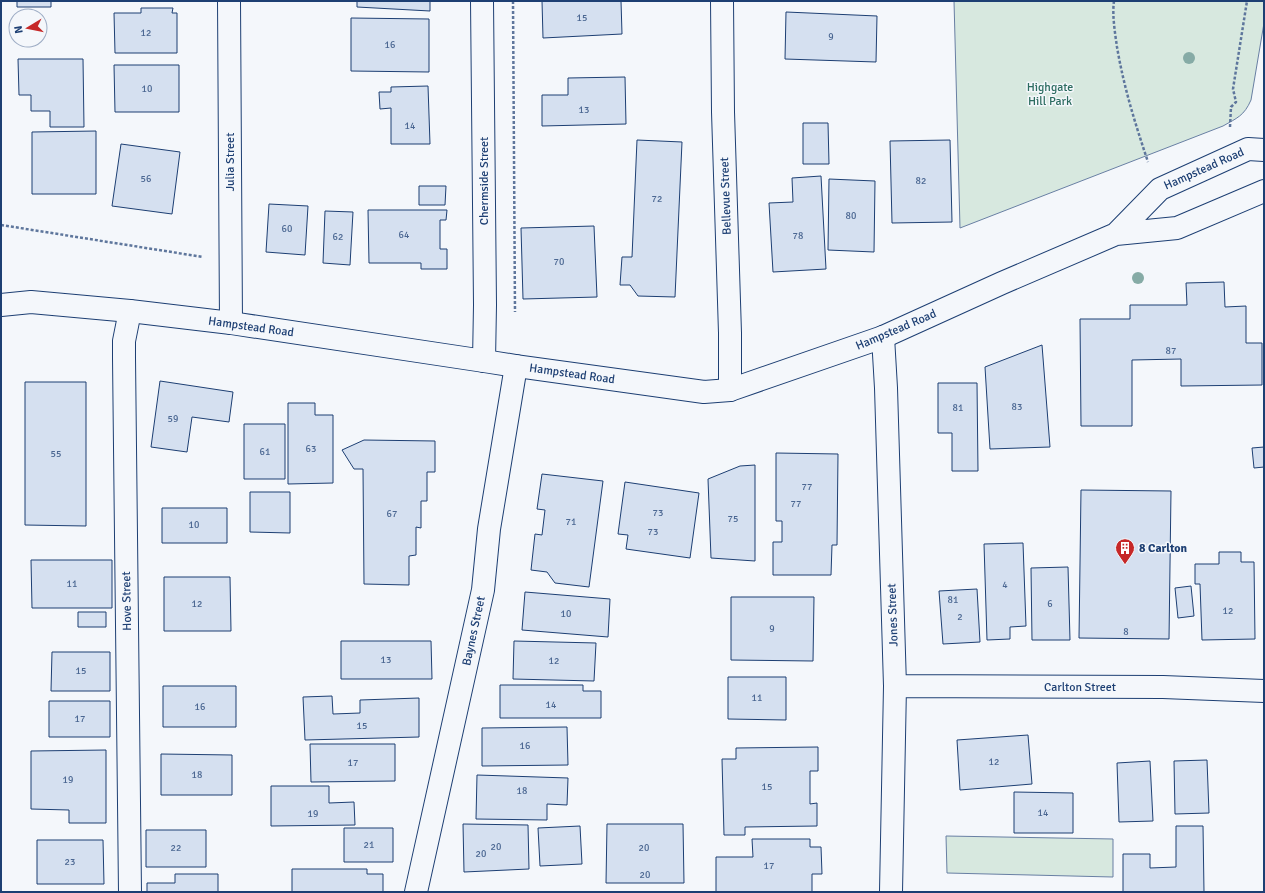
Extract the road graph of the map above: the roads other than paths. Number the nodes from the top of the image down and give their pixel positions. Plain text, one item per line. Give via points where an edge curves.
1 (229, 1) edge
2 (482, 1) edge
3 (722, 1) edge
4 (1264, 150) edge
5 (1264, 191) edge
6 (1116, 234) junction
7 (1, 305) edge
8 (130, 311) junction
9 (231, 324) junction
10 (883, 337) junction
11 (484, 360) junction
12 (516, 366) junction
13 (730, 390) junction
14 (895, 686) junction
15 (1264, 691) edge
16 (130, 892) edge
17 (416, 892) edge
18 (891, 892) edge

1 - 9 street, Julia Street
2 - 11 street, Chermside Street
3 - 13 street, Bellevue Street
4 - 6 street, Hampstead Road via 1248,149 1160,189
5 - 6 street, Hampstead Road via 1177,228
6 - 10 street, Hampstead Road
7 - 8 street, Hampstead Road via 31,302
8 - 9 street, Hampstead Road
8 - 16 street, Hove Street via 124,342
9 - 11 street, Hampstead Road
10 - 13 street, Hampstead Road
10 - 14 street, Jones Street
11 - 12 street, Hampstead Road
12 - 13 street, Hampstead Road via 704,392
12 - 17 street, Baynes Street via 488,529 483,590
14 - 15 street, Carlton Street via 1162,687
14 - 18 street, Jones Street

